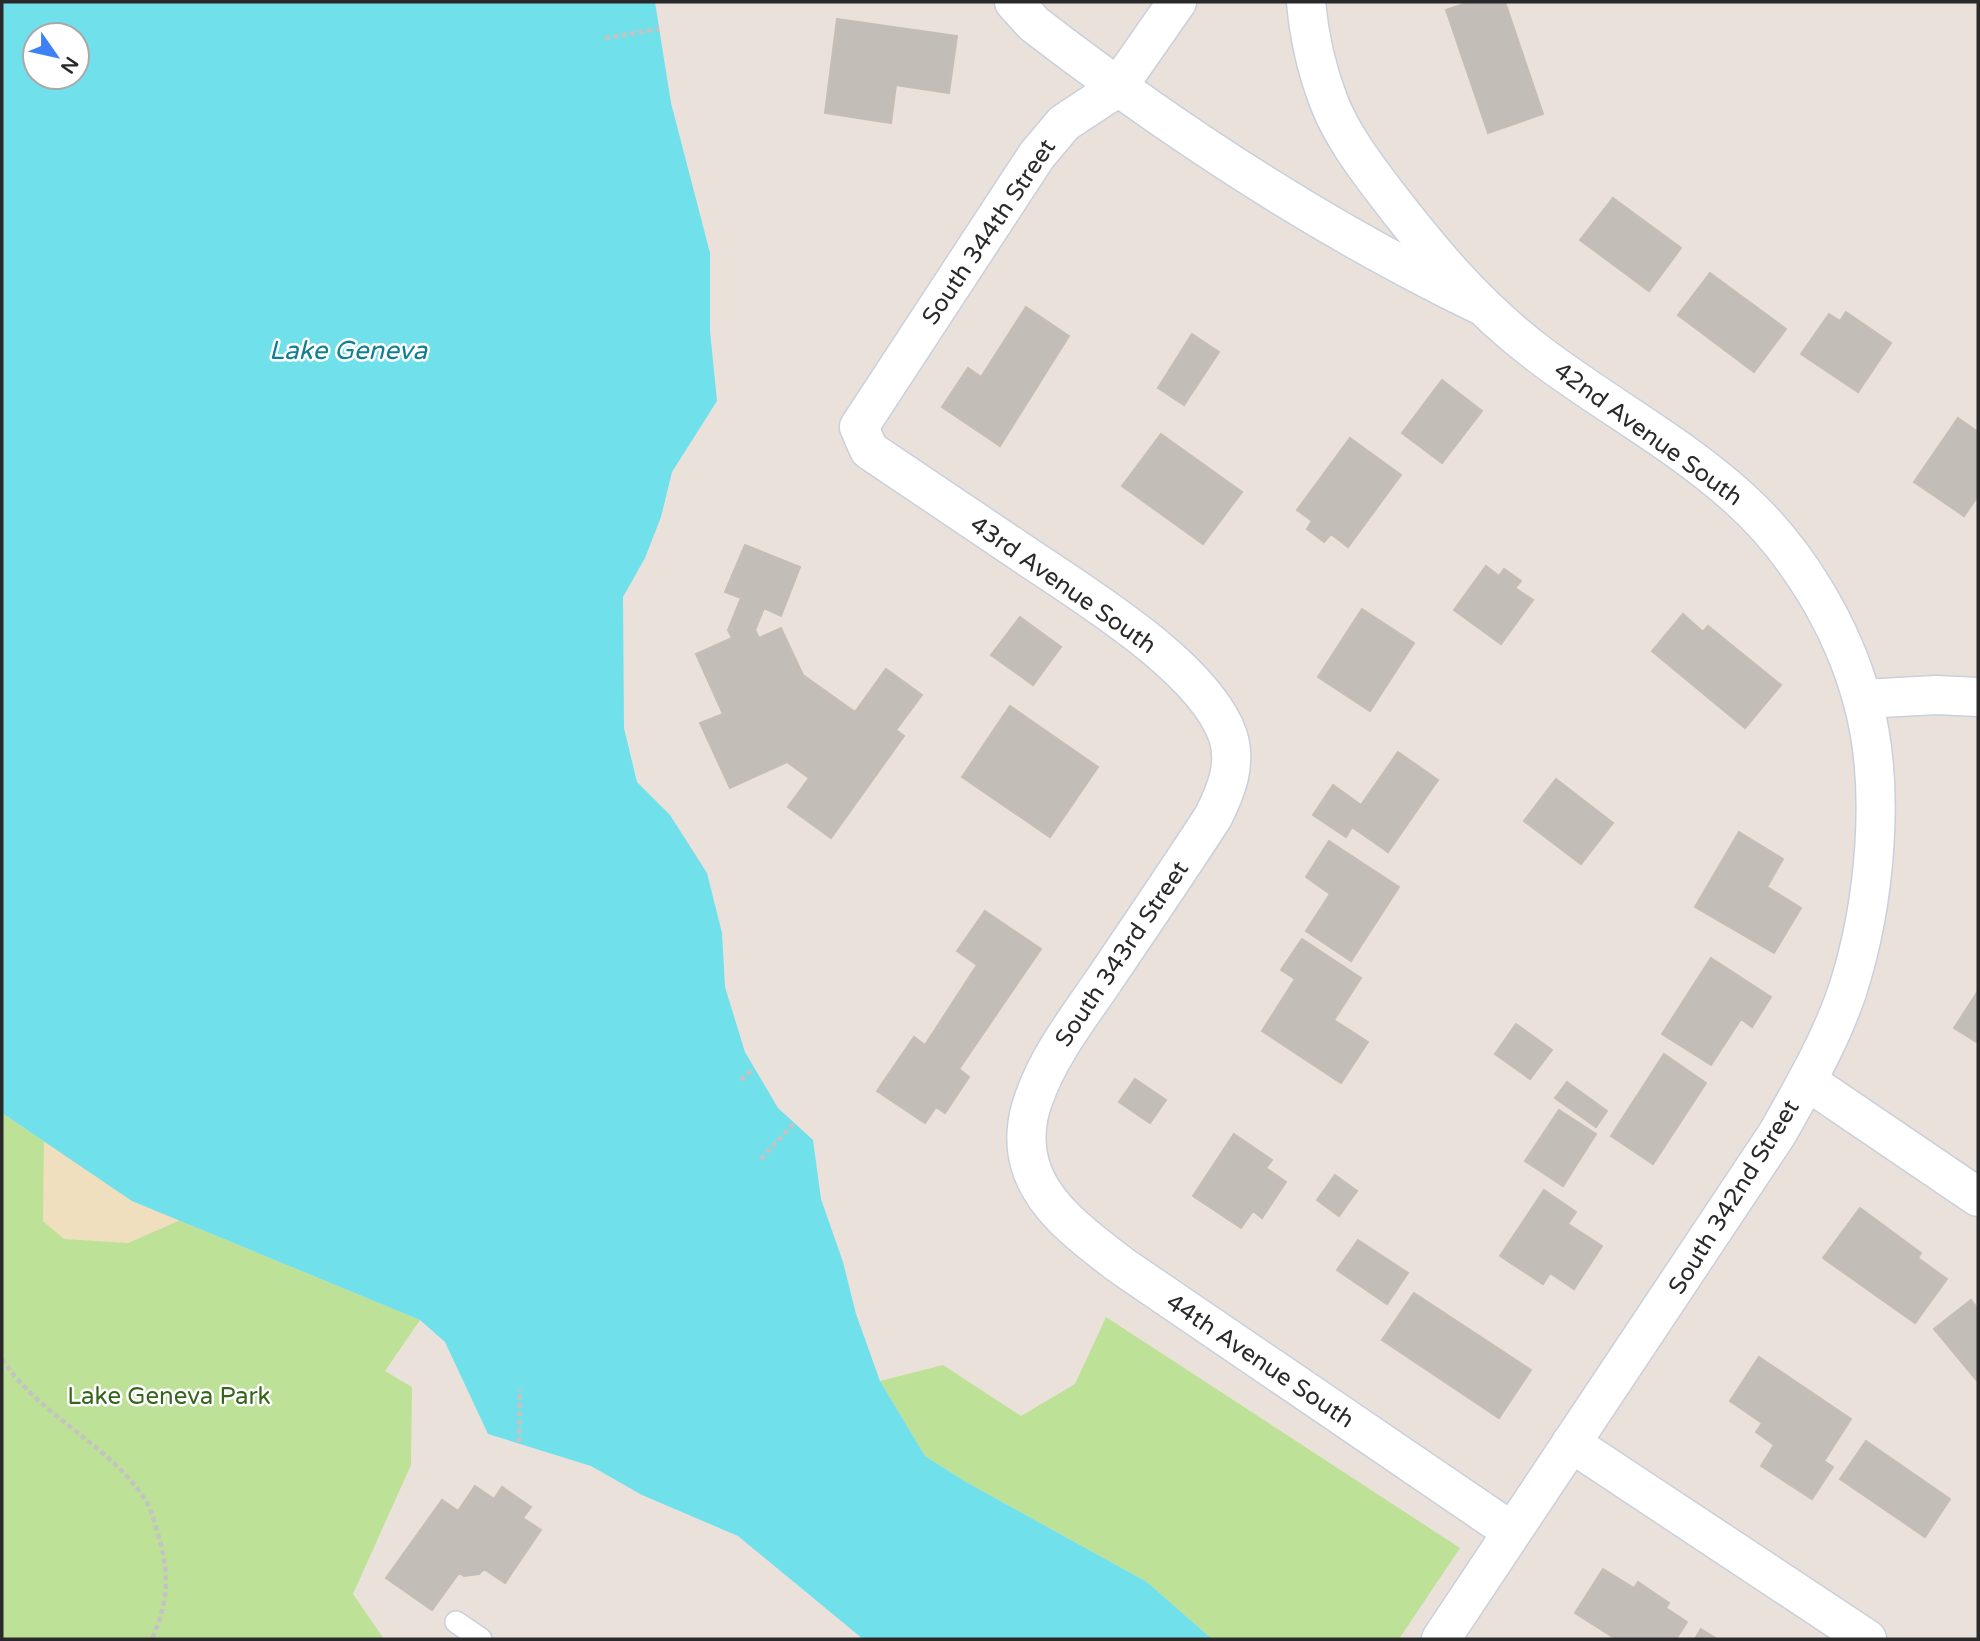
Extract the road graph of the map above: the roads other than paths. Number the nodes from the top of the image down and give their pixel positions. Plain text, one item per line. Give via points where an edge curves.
1 (1014, 2) edge
2 (1177, 2) edge
3 (1306, 2) edge
4 (1117, 88) junction
5 (1478, 304) junction
6 (869, 450) joint
7 (1978, 697) edge
8 (1863, 699) junction
9 (1230, 745) joint
10 (1807, 1081) junction
11 (1031, 1168) joint
12 (1978, 1197) edge
13 (1571, 1443) junction
14 (1511, 1531) junction
15 (456, 1622) dead end
16 (481, 1639) edge
17 (1441, 1639) edge
18 (1867, 1639) edge

1 - 4 street, 42nd Avenue South via 1034,24
2 - 4 street, South 344th Street
3 - 5 street, 42nd Avenue South via 1317,64 1347,138 1433,256
4 - 5 street, 42nd Avenue South via 1296,205 1402,267
4 - 6 street, South 344th Street via 1064,123 1037,155 859,428
5 - 8 street, 42nd Avenue South via 1540,355 1688,457 1756,514 1818,600
6 - 9 street, 43rd Avenue South via 1099,605 1158,651 1203,695
7 - 8 street
8 - 10 street, South 342nd Street via 1874,787 1868,892 1847,991
9 - 11 street, South 343rd Street via 1229,779 1213,817 1041,1080 1028,1128
10 - 12 street
10 - 13 street, South 342nd Street via 1777,1134
11 - 14 street, 44th Avenue South via 1061,1214 1122,1266
13 - 14 street, South 342nd Street
13 - 18 street
14 - 17 street, South 342nd Street
15 - 16 lane

